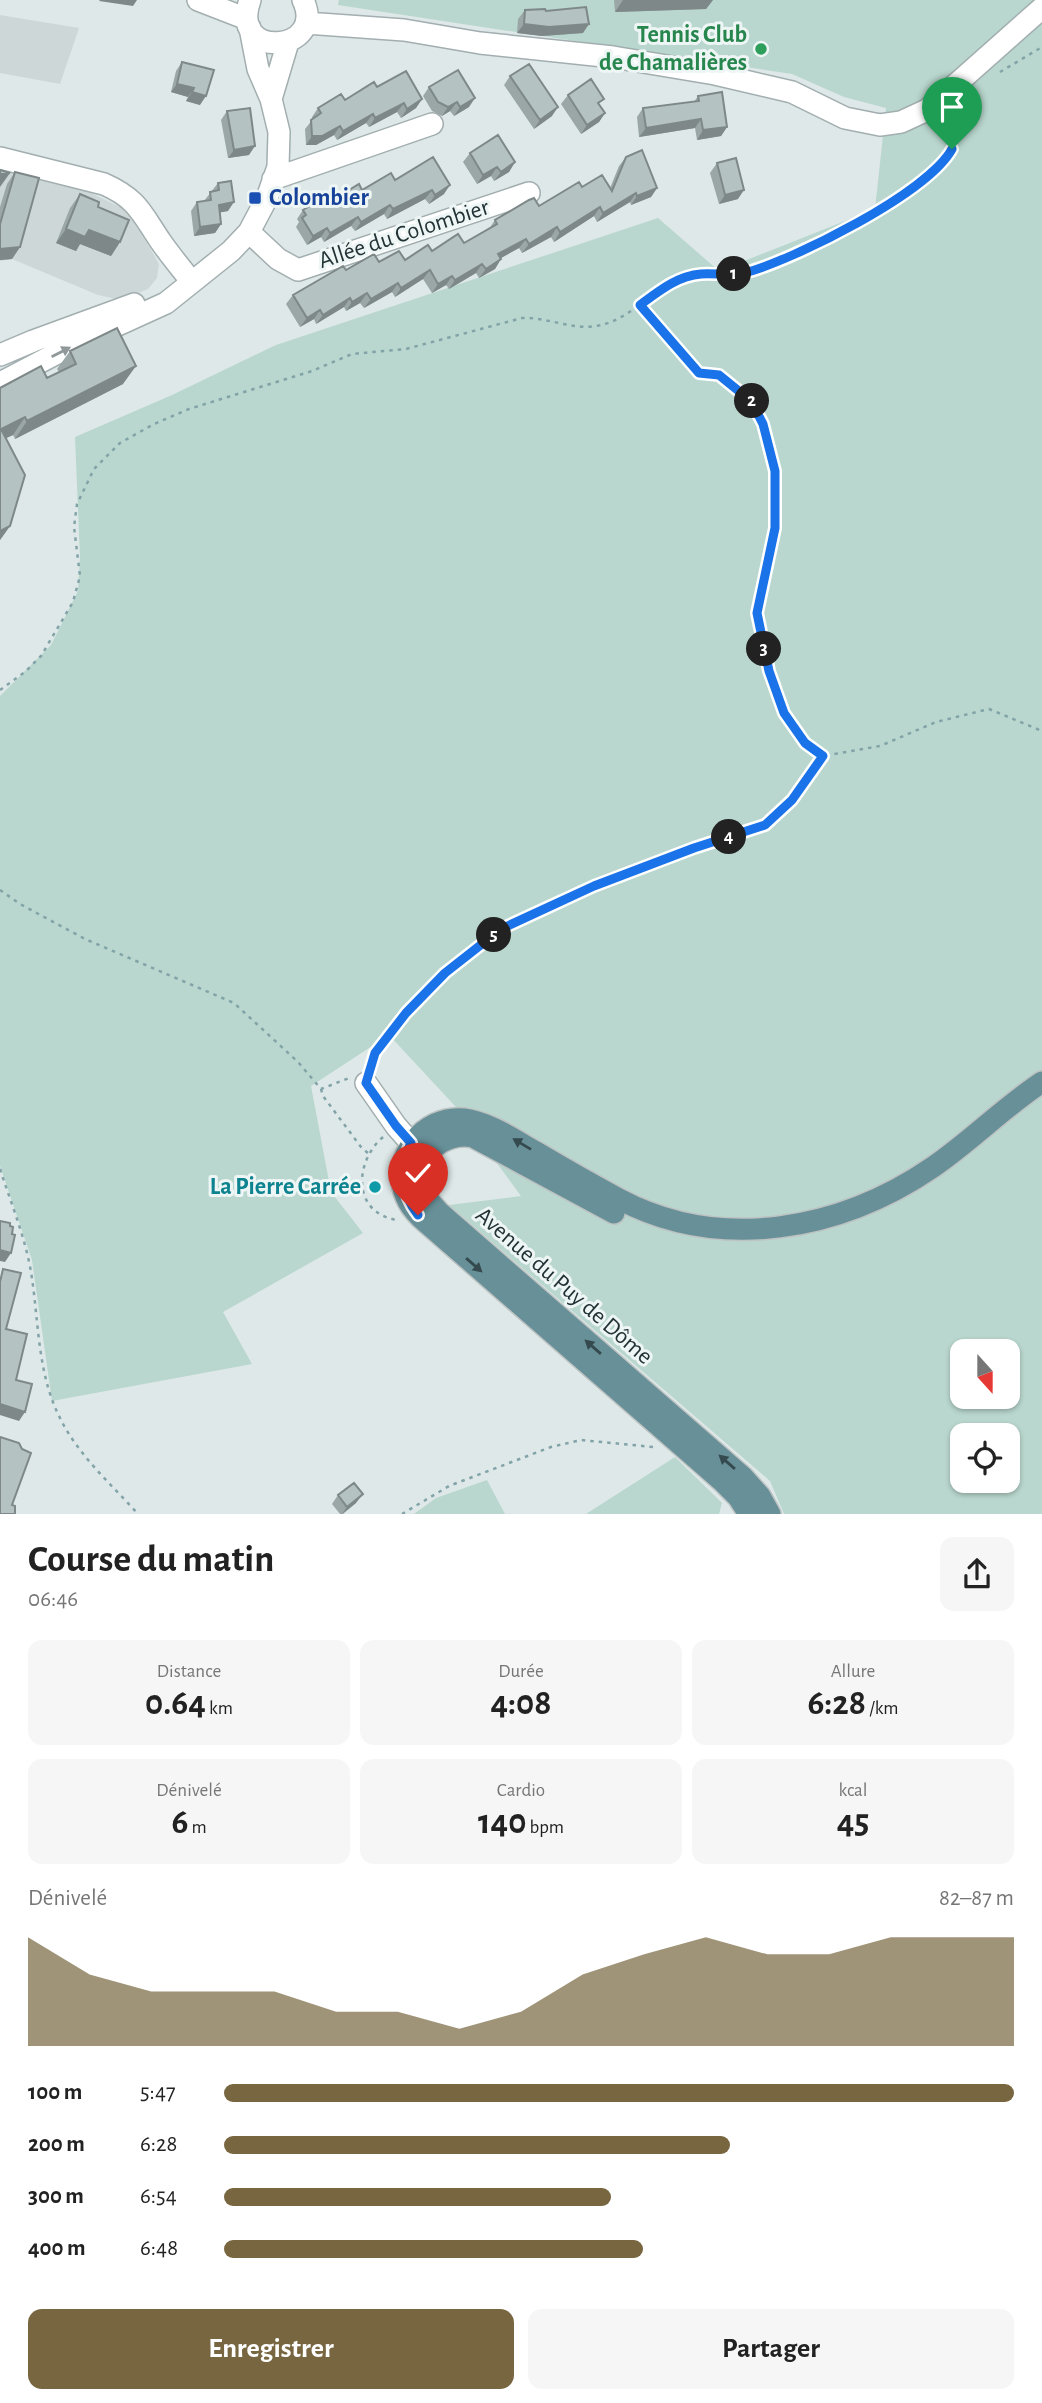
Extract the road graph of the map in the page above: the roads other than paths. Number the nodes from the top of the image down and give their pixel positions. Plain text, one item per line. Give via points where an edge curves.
1 (198, 0) edge
2 (1042, 8) edge
3 (305, 10) edge
4 (249, 16) edge
5 (288, 42) junction
6 (271, 99) junction
7 (432, 124) dead end
8 (0, 158) edge
9 (273, 179) junction
10 (529, 193) dead end
11 (249, 232) junction
12 (191, 281) junction
13 (0, 355) edge
14 (0, 383) edge
15 (368, 1076) road end
16 (1042, 1082) edge
17 (1042, 1099) edge
18 (418, 1150) junction
19 (641, 1398) junction
20 (749, 1514) edge
21 (770, 1514) edge

1 - 4 street
2 - 3 street via 916,117 880,125 845,118 792,92 715,74 355,26
3 - 5 street via 296,37
4 - 5 street via 256,36 266,43
4 - 6 street via 258,69
5 - 6 street
6 - 9 street via 279,132
7 - 9 street
8 - 12 street via 120,191 141,210
9 - 11 street
10 - 11 street, Allée du Colombier via 299,270 278,259
11 - 12 street via 232,251
12 - 13 street
14 -> 12 street via 166,303
15 - 18 street via 396,1126
16 -> 18 main road via 933,1167 895,1190 828,1217 768,1229 718,1230 642,1210 479,1122 441,1122 428,1128
17 - 18 main road via 958,1166 905,1200 840,1228 772,1243 716,1244 652,1229 473,1137 448,1138
19 -> 18 main road, Avenue du Puy de Dôme via 428,1200
18 -> 19 main road, Avenue du Puy de Dôme via 405,1158 402,1180 418,1215
19 - 20 main road via 681,1445 732,1490
21 -> 19 main road, Avenue du Puy de Dôme via 743,1476

